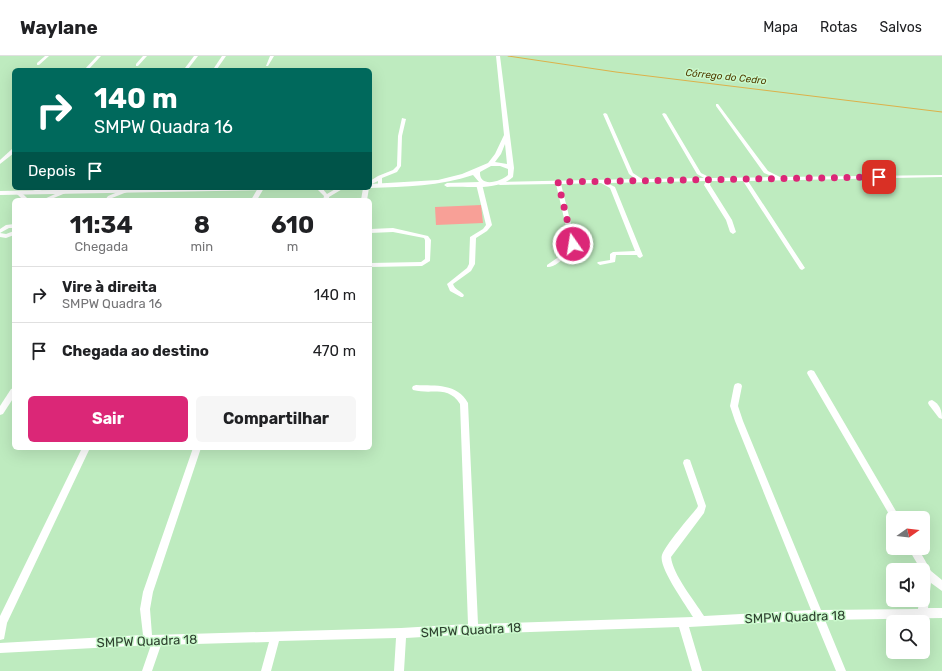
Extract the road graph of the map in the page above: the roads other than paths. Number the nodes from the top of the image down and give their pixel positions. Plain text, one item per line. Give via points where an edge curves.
1 (47, 56) edge
2 (99, 56) edge
3 (145, 56) edge
4 (196, 56) edge
5 (224, 56) edge
6 (272, 56) edge
7 (498, 56) edge
8 (38, 64) dead end
9 (137, 65) dead end
10 (267, 65) dead end
11 (88, 68) edge
12 (187, 68) dead end
13 (216, 68) dead end
14 (717, 105) dead end
15 (605, 114) dead end
16 (664, 114) dead end
17 (404, 119) dead end
18 (507, 133) junction
19 (12, 152) edge
20 (0, 163) edge
21 (490, 164) junction
22 (477, 171) junction
23 (511, 171) junction
24 (766, 172) junction
25 (630, 174) junction
26 (699, 174) junction
27 (942, 176) edge
28 (380, 177) junction
29 (763, 178) junction
30 (780, 178) junction
31 (694, 179) junction
32 (710, 179) junction
33 (744, 179) junction
34 (640, 180) junction
35 (372, 181) edge
36 (616, 181) junction
37 (625, 181) junction
38 (558, 182) junction
39 (599, 182) junction
40 (500, 183) junction
41 (528, 183) junction
42 (482, 184) junction
43 (400, 185) junction
44 (707, 185) junction
45 (372, 186) edge
46 (380, 186) junction
47 (612, 187) junction
48 (38, 190) edge
49 (50, 190) edge
50 (122, 190) edge
51 (338, 190) edge
52 (34, 192) junction
53 (66, 192) junction
54 (0, 193) edge
55 (19, 193) junction
56 (109, 193) edge
57 (24, 198) edge
58 (50, 198) edge
59 (326, 198) edge
60 (12, 226) edge
61 (0, 231) edge
62 (372, 231) edge
63 (733, 232) dead end
64 (3, 236) edge
65 (0, 243) edge
66 (600, 263) dead end
67 (372, 264) edge
68 (550, 266) dead end
69 (802, 268) dead end
70 (461, 295) dead end
71 (811, 373) dead end
72 (738, 386) dead end
73 (416, 388) dead end
74 (12, 394) edge
75 (932, 403) dead end
76 (0, 412) edge
77 (942, 416) edge
78 (85, 450) edge
79 (196, 450) edge
80 (687, 463) dead end
81 (892, 511) edge
82 (930, 576) edge
83 (942, 586) edge
84 (923, 607) edge
85 (922, 613) junction
86 (942, 613) edge
87 (818, 615) junction
88 (701, 620) junction
89 (683, 622) junction
90 (1, 623) edge
91 (473, 629) junction
92 (401, 633) junction
93 (0, 636) edge
94 (274, 637) junction
95 (153, 640) junction
96 (1, 649) edge
97 (147, 671) edge
98 (266, 671) edge
99 (398, 671) edge
100 (697, 671) edge
101 (842, 671) edge

1 - 8 street
2 - 11 street
3 - 9 street
4 - 12 street
5 - 13 street
6 - 10 street
7 - 18 main road
14 - 24 street
15 - 25 street
16 - 26 street
17 - 28 street via 398,169
18 - 21 main road via 498,154
18 - 23 main road
19 - 20 street
21 - 22 main road
21 - 23 main road via 501,164
22 - 42 main road via 477,178
22 - 43 main road via 448,180
23 - 40 main road via 509,178
23 - 41 street via 518,179
24 - 29 street
24 - 30 street
25 - 34 street
25 - 37 street
26 - 31 street
26 - 32 street
27 - 30 street
28 - 35 street
28 - 46 street
29 - 30 street
29 - 33 street
31 - 32 street
31 - 34 street
31 - 44 street
32 - 33 street
32 - 44 street
33 - 69 street
34 - 37 street
36 - 37 street
36 - 39 street
36 - 47 street
38 - 39 street
38 - 41 street
38 - 68 street via 573,244
39 - 47 street
40 - 41 street
40 - 42 main road
42 - 43 main road
42 - 70 street via 489,225 473,237 470,268 450,284 452,289
43 - 46 main road
44 - 63 street via 729,220
45 - 46 main road
47 - 66 street via 639,255 615,253 614,261
48 - 52 street
49 - 52 main road
49 - 53 main road
50 - 56 main road
51 - 59 street
52 - 55 main road
53 - 56 main road
53 - 58 street
54 - 55 main road
55 - 57 street
60 - 61 street
62 - 67 street via 393,230 426,237 428,260 422,264
64 - 65 street
71 - 81 street
72 - 87 street via 734,406 739,421
73 - 91 street via 451,390 457,393 464,403
74 - 76 street
75 - 77 street
78 - 90 street
79 - 95 street via 148,592 145,609
80 - 88 street via 702,506 666,556 675,580
82 - 83 street
84 - 85 street
85 - 86 street, SMPW Quadra 18
85 - 87 street, SMPW Quadra 18
87 - 88 street, SMPW Quadra 18
87 - 101 street
88 - 89 street, SMPW Quadra 18
89 - 91 street, SMPW Quadra 18
89 - 100 street
90 - 93 street
91 - 92 street, SMPW Quadra 18
92 - 94 street, SMPW Quadra 18
92 - 99 street
94 - 95 street, SMPW Quadra 18
94 - 98 street
95 - 96 street, SMPW Quadra 18
95 - 97 street

